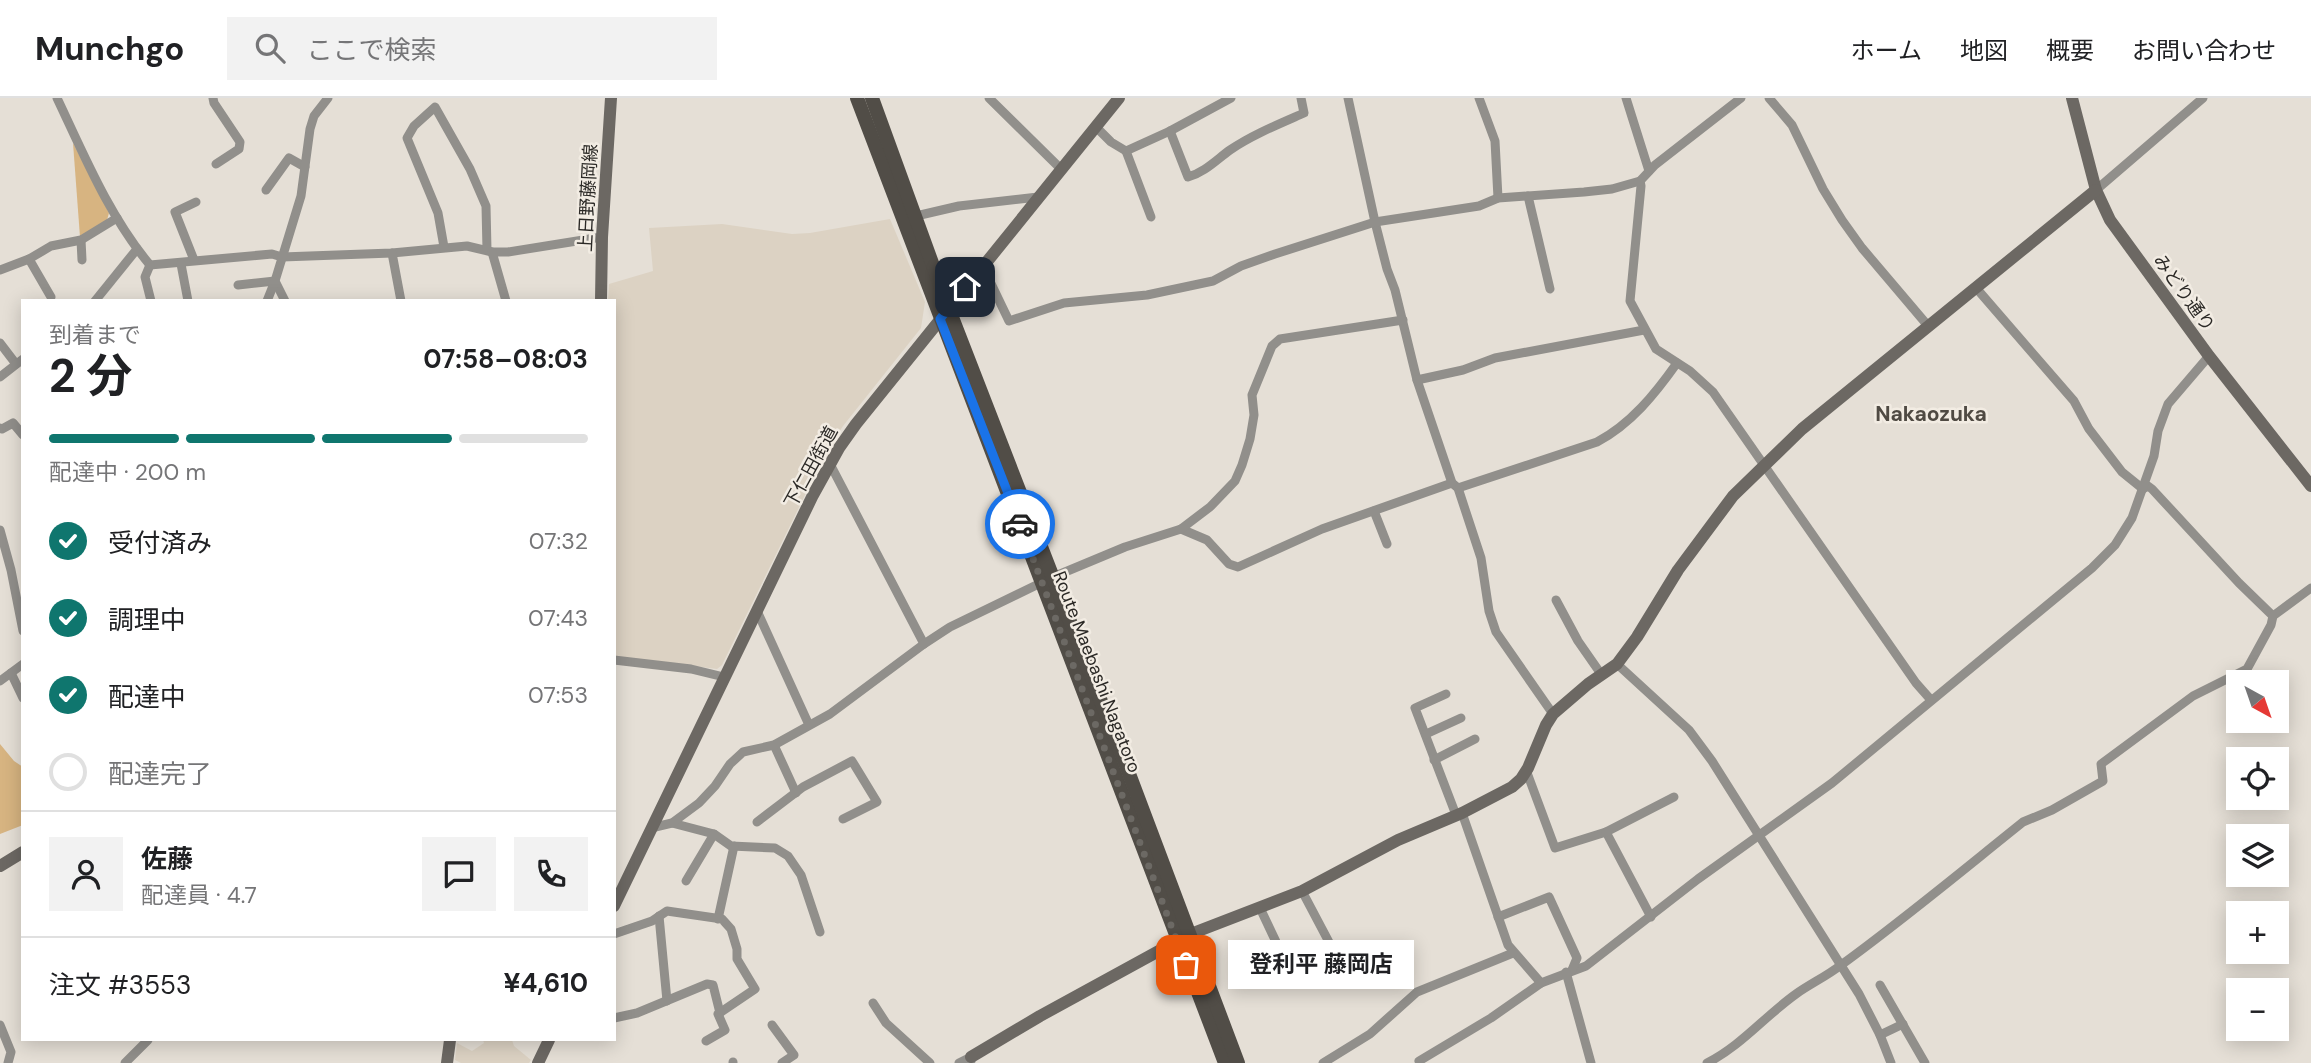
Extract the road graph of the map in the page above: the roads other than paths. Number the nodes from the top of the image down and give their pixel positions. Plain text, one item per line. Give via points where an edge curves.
1 (57, 98) edge
2 (213, 98) edge
3 (328, 98) edge
4 (443, 98) edge
5 (611, 98) edge
6 (857, 98) edge
7 (872, 98) edge
8 (989, 98) edge
9 (1119, 98) edge
10 (1231, 98) edge
11 (1301, 98) edge
12 (1348, 98) edge
13 (1479, 98) edge
14 (1626, 98) edge
15 (1741, 98) edge
16 (1769, 98) edge
17 (2072, 98) edge
18 (2203, 98) edge
19 (435, 107) junction
20 (1096, 127) junction
21 (1170, 131) junction
22 (1126, 151) junction
23 (216, 163) dead end
24 (305, 167) junction
25 (1061, 169) junction
26 (1650, 171) junction
27 (1640, 181) junction
28 (265, 190) dead end
29 (2096, 190) junction
30 (1528, 196) junction
31 (1038, 197) junction
32 (1498, 198) junction
33 (196, 202) dead end
34 (916, 216) junction
35 (1151, 217) dead end
36 (117, 218) junction
37 (1375, 222) junction
38 (602, 237) junction
39 (81, 240) junction
40 (444, 247) junction
41 (137, 249) junction
42 (490, 251) junction
43 (392, 254) junction
44 (282, 257) junction
45 (29, 259) junction
46 (82, 260) dead end
47 (194, 260) junction
48 (181, 264) junction
49 (150, 265) junction
50 (983, 267) junction
51 (0, 270) edge
52 (275, 281) junction
53 (238, 285) dead end
54 (1550, 289) dead end
55 (1976, 289) junction
56 (51, 297) dead end
57 (97, 299) edge
58 (150, 299) edge
59 (188, 299) edge
60 (268, 299) edge
61 (284, 299) edge
62 (401, 299) edge
63 (505, 299) edge
64 (601, 299) edge
65 (944, 313) junction
66 (1403, 320) junction
67 (1929, 327) junction
68 (1644, 330) junction
69 (0, 343) edge
70 (2209, 356) junction
71 (19, 362) edge
72 (1676, 363) junction
73 (0, 377) edge
74 (1417, 380) junction
75 (21, 417) edge
76 (13, 423) junction
77 (0, 428) edge
78 (21, 433) edge
79 (830, 464) junction
80 (1765, 467) junction
81 (1455, 485) junction
82 (2311, 486) edge
83 (2143, 489) junction
84 (1374, 511) junction
85 (1181, 529) junction
86 (0, 530) edge
87 (1387, 544) dead end
88 (1048, 580) junction
89 (2311, 588) edge
90 (1556, 600) dead end
91 (757, 611) junction
92 (2273, 616) junction
93 (21, 621) edge
94 (924, 644) junction
95 (616, 660) edge
96 (1617, 664) junction
97 (21, 665) edge
98 (11, 673) junction
99 (1601, 674) junction
100 (724, 677) junction
101 (0, 681) edge
102 (21, 694) edge
103 (1446, 694) dead end
104 (1931, 701) junction
105 (1553, 714) junction
106 (1461, 718) dead end
107 (809, 725) junction
108 (1426, 734) junction
109 (1475, 740) dead end
110 (774, 745) junction
111 (1434, 760) junction
112 (1526, 770) junction
113 (796, 793) junction
114 (1674, 797) dead end
115 (1459, 814) junction
116 (843, 819) dead end
117 (672, 822) junction
118 (757, 822) dead end
119 (651, 828) junction
120 (1605, 832) junction
121 (714, 834) junction
122 (1759, 835) junction
123 (734, 846) junction
124 (21, 853) edge
125 (0, 866) edge
126 (686, 881) dead end
127 (1302, 891) junction
128 (616, 902) edge
129 (1260, 908) junction
130 (659, 916) junction
131 (1498, 917) junction
132 (1651, 918) junction
133 (718, 919) junction
134 (820, 932) dead end
135 (616, 933) edge
136 (1183, 938) junction
137 (1513, 953) junction
138 (1287, 966) junction
139 (1840, 966) junction
140 (1569, 971) junction
141 (1295, 982) dead end
142 (1541, 982) junction
143 (1880, 985) dead end
144 (667, 1001) junction
145 (873, 1003) dead end
146 (720, 1013) junction
147 (616, 1018) edge
148 (1903, 1024) junction
149 (0, 1025) edge
150 (772, 1025) dead end
151 (1880, 1035) junction
152 (147, 1041) edge
153 (450, 1041) edge
154 (549, 1041) edge
155 (706, 1041) dead end
156 (967, 1061) edge
157 (8, 1063) edge
158 (125, 1063) edge
159 (447, 1063) edge
160 (538, 1063) edge
161 (782, 1063) edge
162 (930, 1063) edge
163 (1225, 1063) edge
164 (1238, 1063) edge
165 (1324, 1063) edge
166 (1420, 1063) edge
167 (1591, 1063) edge
168 (1707, 1063) edge
169 (1891, 1063) edge
170 (1925, 1063) edge

1 - 36 street
2 - 23 street via 240,142 239,149
3 - 24 street via 314,116
4 - 19 street
5 - 38 street, 上日野藤岡線
6 - 65 main road, Route Maebashi Nagatoro
7 - 34 main road, Route Maebashi Nagatoro
8 - 25 street
9 - 20 street, 下仁田街道
10 - 21 street
11 - 21 street via 1304,113 1267,129 1196,175 1188,177
12 - 37 street
13 - 32 street via 1495,141
14 - 26 street
15 - 26 street
16 - 67 street via 1792,125 1842,220
17 - 29 street, みどり通り
18 - 29 street
19 - 40 street via 407,138 438,213
19 - 42 street via 486,206
20 - 22 street
20 - 25 street, 下仁田街道
21 - 22 street
22 - 35 street
24 - 28 street via 289,158
24 - 44 street
25 - 31 street, 下仁田街道
26 - 27 street
27 - 30 street via 1612,189
27 - 68 street via 1630,301
29 - 55 street
29 - 70 street, みどり通り via 2117,230
30 - 32 street
30 - 54 street
31 - 34 street
31 - 50 street, 下仁田街道
32 - 37 street via 1479,206
33 - 47 street via 175,212
34 - 65 main road, Route Maebashi Nagatoro
36 - 39 street
36 - 41 street
37 - 50 street via 1241,266 1213,281 1147,295 1064,303 1009,321
37 - 66 street
38 - 42 street via 532,250
38 - 64 street, 上日野藤岡線
39 - 45 street via 51,246
39 - 46 street
40 - 42 street
40 - 43 street
41 - 49 street
41 - 57 street
42 - 63 street
43 - 44 street
43 - 62 street
44 - 47 street
44 - 52 street
45 - 51 street
45 - 56 street
47 - 48 street
48 - 49 street
48 - 59 street
49 - 58 street via 145,277
50 - 65 street, 下仁田街道
52 - 53 street
52 - 60 street
52 - 61 street
55 - 67 street
55 - 83 street via 2074,401 2122,472
65 - 79 street, 下仁田街道
65 - 88 main road, Route Maebashi Nagatoro
66 - 74 street
66 - 85 street via 1280,340 1272,346 1252,395 1250,439 1235,481
67 - 80 street via 1802,429
68 - 72 street via 1656,349
68 - 74 street via 1495,358
69 - 71 street
70 - 82 street, みどり通り
70 - 83 street via 2168,404
71 - 73 street
72 - 80 street via 1713,392
72 - 81 street via 1656,393 1615,432 1597,442
74 - 81 street
75 - 76 street
76 - 77 street
76 - 78 street
79 - 91 street, 下仁田街道
79 - 94 street
80 - 96 street via 1717,517
80 - 104 street
81 - 84 street
81 - 105 street via 1481,558 1496,632
83 - 92 street via 2148,486 2157,493
83 - 104 street via 2115,545
84 - 85 street via 1238,567 1207,540
84 - 87 street
85 - 88 street
86 - 93 street
88 - 94 street
88 - 136 main road, Route Maebashi Nagatoro
89 - 92 street
90 - 99 street
91 - 100 street, 下仁田街道
91 - 107 street
92 - 139 street via 2248,669 2193,696 2101,764 2104,781 2023,822
94 - 107 street
95 - 100 street via 691,668
96 - 99 street
96 - 122 street via 1689,730
97 - 98 street
98 - 101 street
98 - 102 street
99 - 105 street
100 - 119 street, 下仁田街道
103 - 108 street via 1415,708
104 - 122 street via 1832,783
105 - 112 street
106 - 108 street
107 - 110 street
108 - 111 street
109 - 111 street
110 - 113 street
110 - 117 street via 743,752 707,795
111 - 115 street
112 - 115 street via 1512,787
112 - 120 street via 1555,848
113 - 116 street via 852,761 877,802
113 - 118 street
114 - 120 street
115 - 127 street via 1398,840
115 - 131 street
117 - 119 street
117 - 121 street
119 - 128 street, 下仁田街道
120 - 132 street
121 - 123 street
121 - 126 street
122 - 132 street
122 - 139 street
123 - 133 street
123 - 134 street via 775,848 788,856 801,875
124 - 125 street
127 - 129 street
127 - 138 street via 1330,944
129 - 136 street
129 - 138 street
130 - 133 street via 667,911
130 - 135 street
130 - 144 street
131 - 137 street
131 - 140 street via 1549,897 1577,958
132 - 140 street via 1587,966
133 - 146 street via 731,929 737,960 755,989
136 - 156 street
136 - 163 main road, Route Maebashi Nagatoro
136 - 164 main road, Route Maebashi Nagatoro
137 - 142 street
137 - 165 street via 1417,992 1370,1034
138 - 141 street
139 - 151 street
139 - 168 street via 1797,993 1749,1035
140 - 142 street
140 - 167 street
142 - 166 street
143 - 148 street
144 - 146 street via 713,985
144 - 147 street
145 - 162 street via 886,1023
146 - 155 street via 725,1030
148 - 151 street
148 - 170 street
149 - 157 street via 11,1052
150 - 161 street via 794,1055
151 - 169 street
152 - 158 street
153 - 159 street
154 - 160 street

